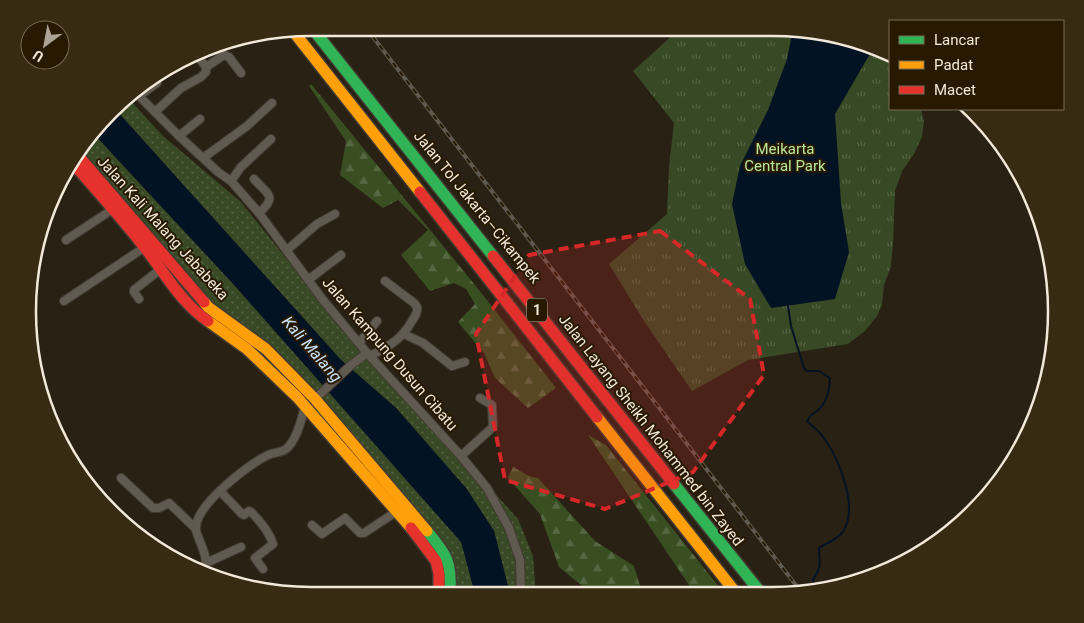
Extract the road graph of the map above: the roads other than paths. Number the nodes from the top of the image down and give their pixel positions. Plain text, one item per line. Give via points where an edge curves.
1 (308, 36) edge
2 (320, 36) edge
3 (298, 37) edge
4 (201, 60) edge
5 (206, 67) junction
6 (241, 73) dead end
7 (140, 96) edge
8 (272, 103) dead end
9 (155, 112) junction
10 (200, 119) dead end
11 (179, 136) junction
12 (271, 140) dead end
13 (203, 158) junction
14 (82, 160) edge
15 (77, 168) edge
16 (254, 179) dead end
17 (231, 181) junction
18 (113, 209) junction
19 (259, 213) junction
20 (335, 214) dead end
21 (66, 240) dead end
22 (145, 247) junction
23 (287, 250) junction
24 (341, 255) dead end
25 (162, 268) junction
26 (308, 280) junction
27 (385, 281) dead end
28 (190, 287) junction
29 (180, 294) junction
30 (139, 298) dead end
31 (64, 301) dead end
32 (377, 321) dead end
33 (404, 334) junction
34 (359, 343) junction
35 (369, 354) junction
36 (465, 362) dead end
37 (480, 398) dead end
38 (315, 399) junction
39 (306, 407) junction
40 (346, 443) junction
41 (461, 456) junction
42 (121, 478) dead end
43 (220, 491) junction
44 (402, 508) junction
45 (312, 525) dead end
46 (195, 528) junction
47 (241, 547) dead end
48 (206, 564) joint
49 (263, 569) dead end
50 (439, 587) edge
51 (450, 587) edge
52 (521, 587) edge
53 (731, 587) edge
54 (743, 587) edge
55 (758, 587) edge

1 - 54 main road, Jalan Layang Sheikh Mohammed bin Zayed / 1
2 - 55 main road, Jalan Layang Sheikh Mohammed bin Zayed / 1
3 - 53 main road, 1
4 - 5 street
5 - 6 street via 226,55
5 - 9 street via 201,77 181,88
7 - 9 street, Jalan Kampung Dusun Cibatu
8 - 13 street
9 - 11 street, Jalan Kampung Dusun Cibatu
10 - 11 street
11 - 13 street, Jalan Kampung Dusun Cibatu
12 - 17 street via 241,167
13 - 17 street, Jalan Kampung Dusun Cibatu
14 - 28 main road, Jalan Kali Malang Jababeka
15 - 18 main road, Jalan Kali Malang Jababeka
16 - 19 street via 270,197 268,205
17 - 19 street, Jalan Kampung Dusun Cibatu
18 - 21 street
18 - 22 main road, Jalan Kali Malang Jababeka
19 - 23 street, Jalan Kampung Dusun Cibatu
20 - 23 street via 317,224
22 - 25 main road, Jalan Kali Malang Jababeka
22 - 31 street
23 - 26 street, Jalan Kampung Dusun Cibatu
24 - 26 street
25 - 29 main road, Jalan Kali Malang Jababeka
25 - 30 street via 134,290
26 - 34 street, Jalan Kampung Dusun Cibatu
27 - 33 street via 417,307 418,311
28 - 29 main road
28 - 38 main road, Jalan Kali Malang Jababeka via 208,307 266,349
29 - 39 main road, Jalan Kali Malang Jababeka via 200,316 247,349
32 - 34 street
33 - 35 street via 390,345
33 - 36 street via 423,343 452,366
34 - 35 street, Jalan Kampung Dusun Cibatu
35 - 38 street via 350,366
35 - 41 street, Jalan Kampung Dusun Cibatu
37 - 41 street via 492,405 493,427
38 - 40 main road, Jalan Kali Malang Jababeka
39 - 40 main road, Jalan Kali Malang Jababeka
39 - 43 street via 291,444 284,451 269,454
40 - 44 main road, Jalan Kali Malang Jababeka
41 - 52 street, Jalan Kampung Dusun Cibatu via 487,488 510,528 520,560
42 - 46 street via 153,508 169,503
43 - 46 street via 204,506
43 - 49 street via 242,515 251,512 271,539 273,544 255,558
44 - 45 street via 362,534 345,518 322,534
44 - 50 main road, Jalan Kali Malang Jababeka via 436,561
44 - 51 main road, Jalan Kali Malang Jababeka via 444,553 451,574
46 - 48 street via 206,554
47 - 48 street

